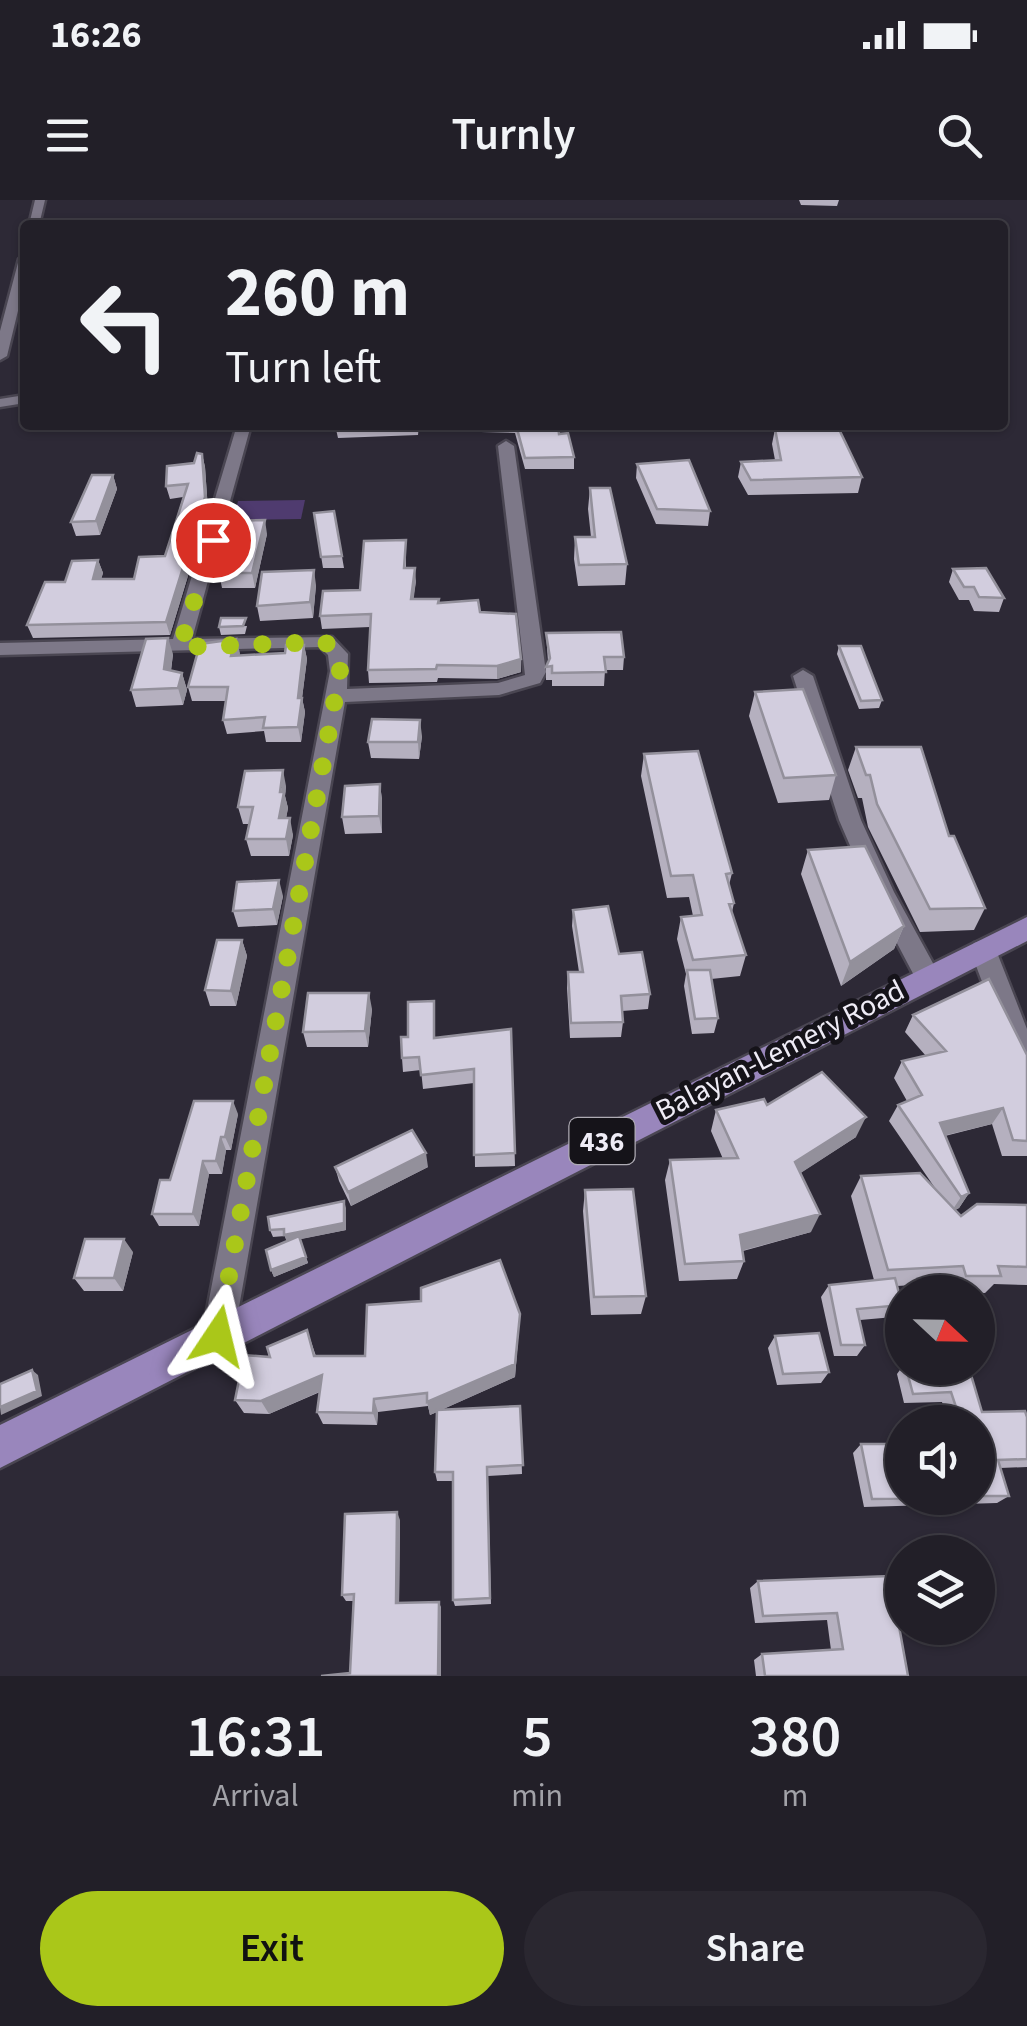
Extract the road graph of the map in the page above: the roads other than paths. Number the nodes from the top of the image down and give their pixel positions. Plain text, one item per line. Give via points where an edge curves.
1 (20, 278) edge
2 (0, 356) edge
3 (243, 430) edge
4 (506, 446) dead end
5 (180, 647) junction
6 (0, 649) edge
7 (803, 676) dead end
8 (335, 696) junction
9 (1027, 928) edge
10 (984, 950) junction
11 (928, 976) junction
12 (1027, 1063) edge
13 (218, 1336) junction
14 (0, 1446) edge

1 - 2 street
3 - 5 street
4 - 8 street via 533,679 499,689
5 - 6 street
5 - 8 street via 325,642 338,654
7 - 11 street via 850,820
8 - 13 street
9 - 10 main road, Balayan-Lemery Road / 436
10 - 11 main road, Balayan-Lemery Road / 436
10 - 12 street
11 - 13 main road, Balayan-Lemery Road / 436
13 - 14 main road, Balayan-Lemery Road / 436

